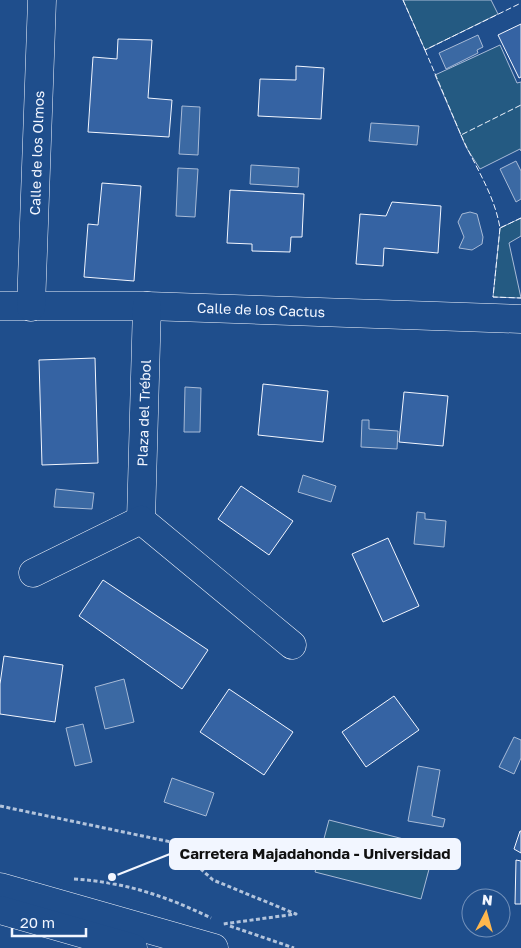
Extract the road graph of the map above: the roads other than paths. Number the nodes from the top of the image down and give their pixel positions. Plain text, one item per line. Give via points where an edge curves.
1 (42, 0) edge
2 (0, 306) edge
3 (147, 306) junction
4 (31, 307) junction
5 (521, 319) edge
6 (140, 520) junction
7 (33, 572) dead end
8 (292, 645) dead end
9 (0, 886) edge
10 (0, 910) edge
11 (219, 936) edge
12 (133, 948) edge

1 - 4 street, Calle de los Olmos
2 - 4 street, Calle de los Cactus
3 - 4 street, Calle de los Cactus
3 - 5 street, Calle de los Cactus
3 - 6 street, Plaza del Trébol
6 - 7 street
6 - 8 street
9 - 11 street
10 - 12 street

